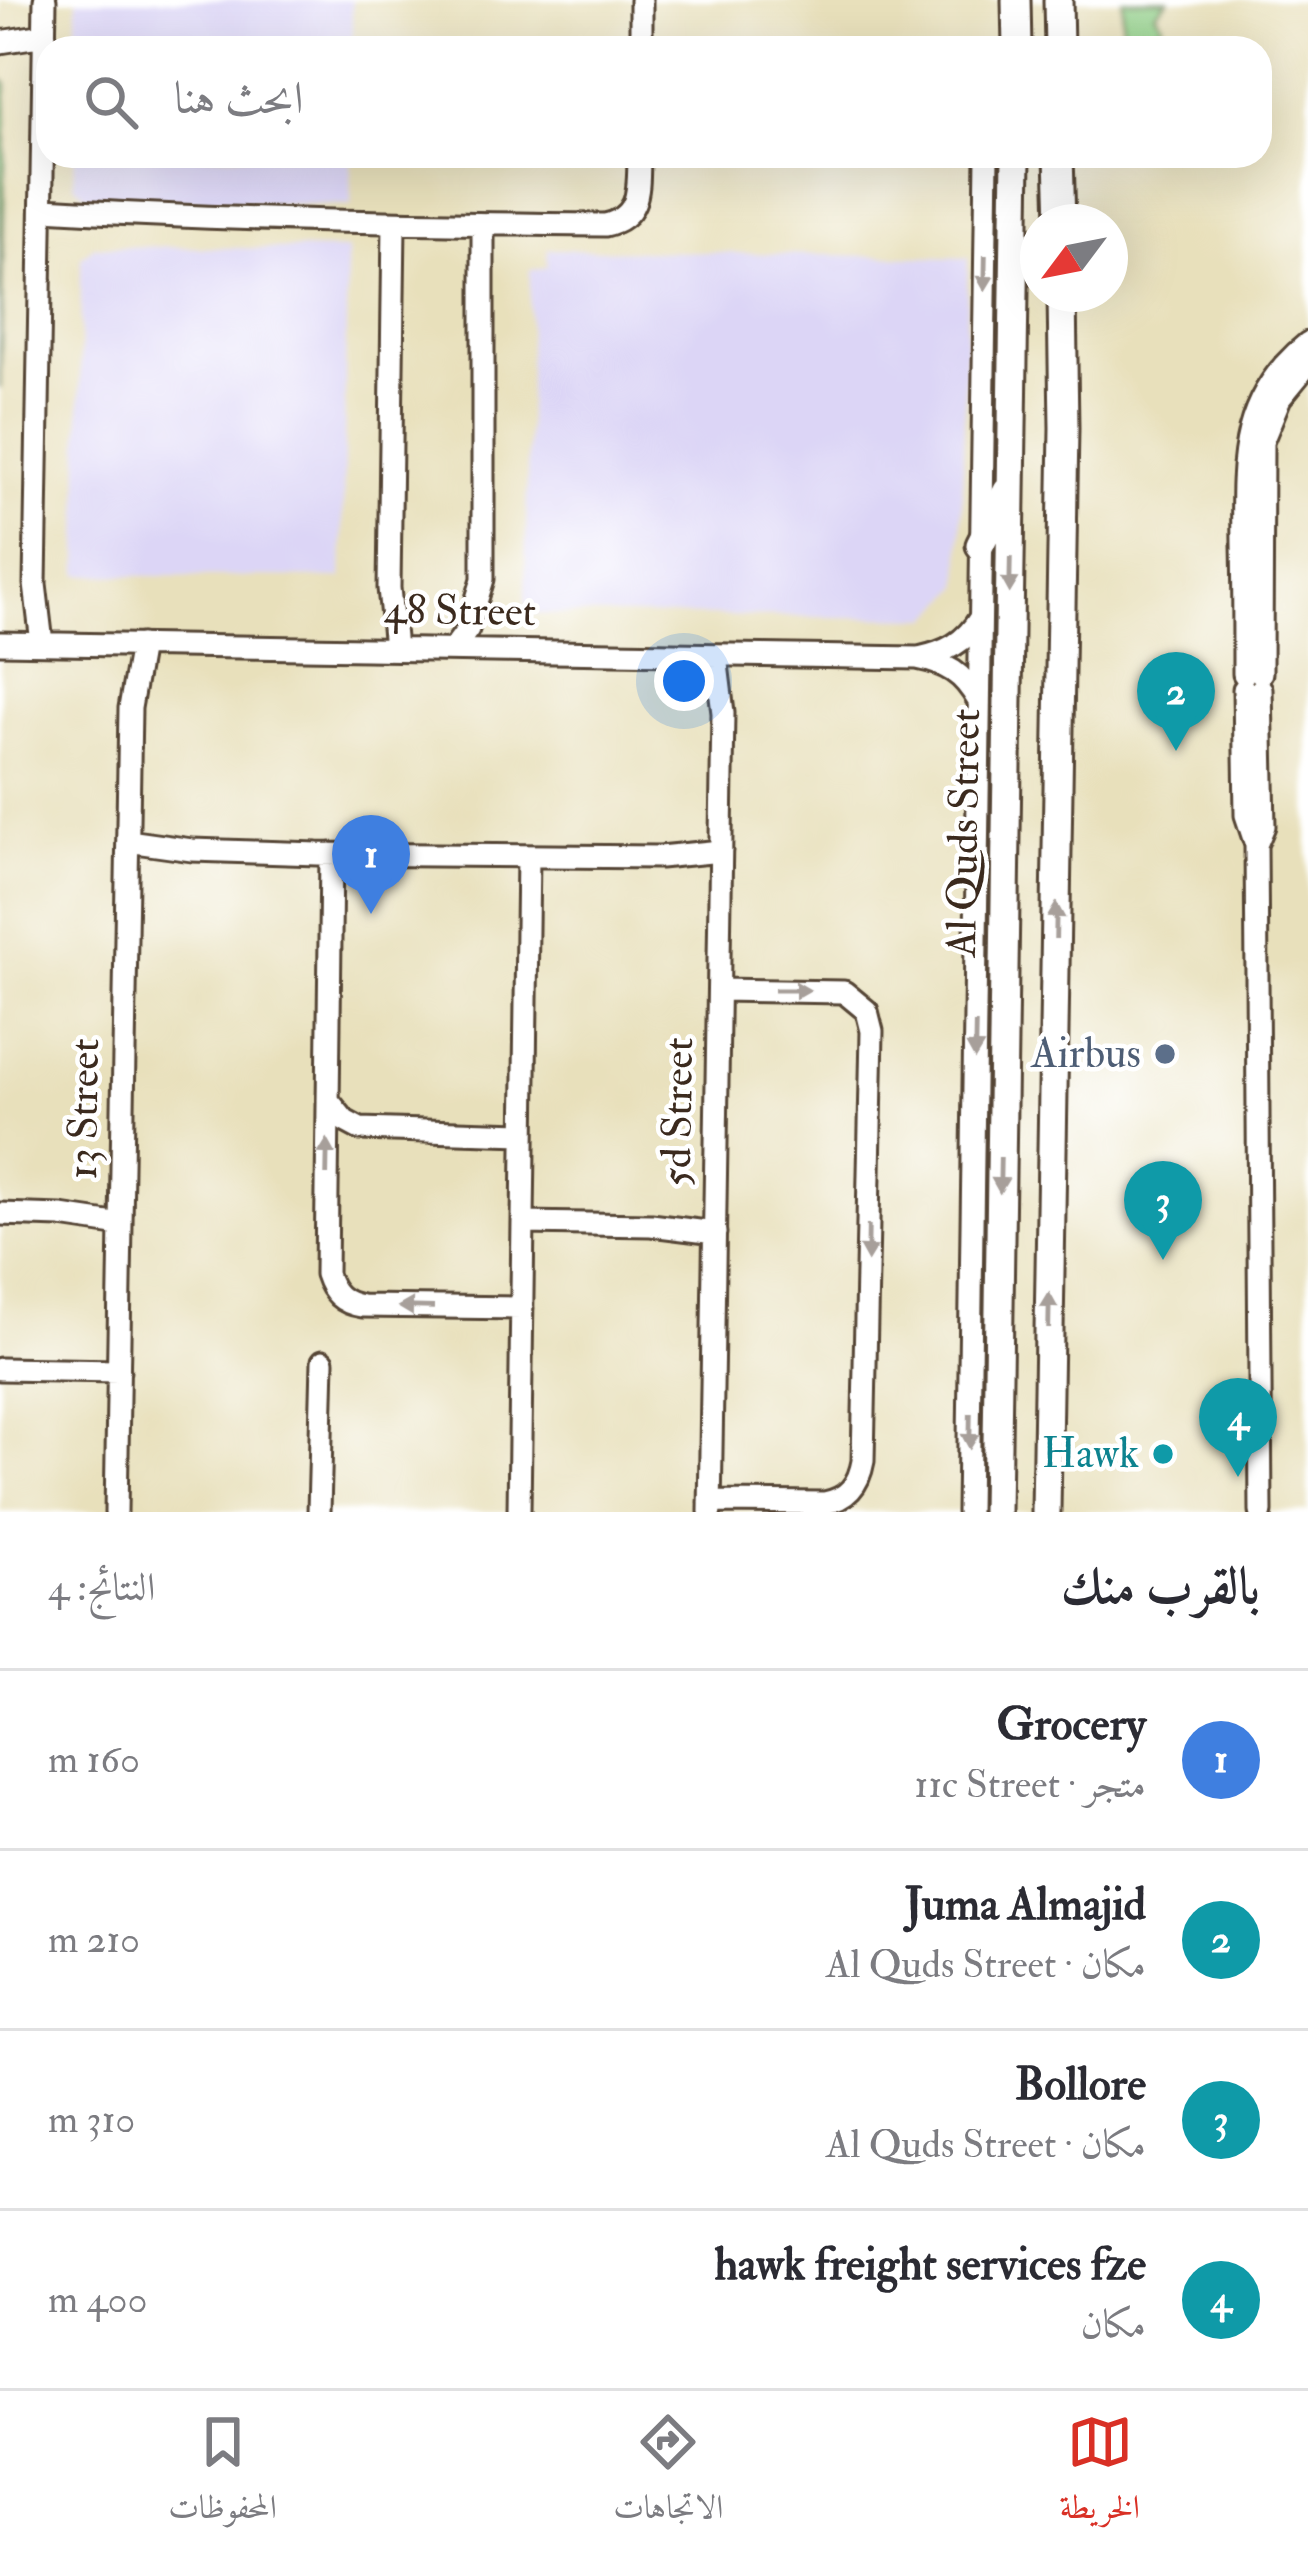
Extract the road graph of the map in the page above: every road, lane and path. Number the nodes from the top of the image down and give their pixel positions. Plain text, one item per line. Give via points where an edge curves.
1 (46, 0) edge
2 (641, 0) edge
3 (1016, 0) edge
4 (1058, 0) edge
5 (45, 36) edge
6 (640, 36) edge
7 (1015, 36) edge
8 (1059, 36) edge
9 (0, 46) edge
10 (36, 46) edge
11 (44, 168) edge
12 (638, 168) edge
13 (987, 168) edge
14 (1016, 168) edge
15 (1059, 168) edge
16 (1060, 204) edge
17 (44, 217) junction
18 (483, 224) junction
19 (394, 225) junction
20 (1062, 312) edge
21 (1308, 343) edge
22 (1308, 364) edge
23 (1011, 482) junction
24 (980, 545) junction
25 (980, 617) junction
26 (1252, 637) junction
27 (22, 643) edge
28 (131, 645) junction
29 (388, 648) junction
30 (454, 648) junction
31 (723, 656) junction
32 (917, 658) junction
33 (980, 703) junction
34 (128, 849) junction
35 (331, 854) junction
36 (528, 856) junction
37 (721, 859) junction
38 (718, 990) junction
39 (328, 1100) junction
40 (524, 1134) junction
41 (0, 1214) edge
42 (121, 1216) junction
43 (523, 1223) junction
44 (715, 1223) junction
45 (522, 1308) junction
46 (323, 1361) dead end
47 (0, 1369) edge
48 (119, 1371) junction
49 (710, 1507) edge
50 (116, 1512) edge
51 (319, 1512) edge
52 (519, 1512) edge
53 (968, 1512) edge
54 (996, 1512) edge
55 (1046, 1512) edge
56 (1262, 1512) edge

1 - 5 street
2 - 6 street
3 - 7 main road
4 - 8 main road
9 - 10 street
11 - 17 street
12 - 18 street via 637,202 619,222
13 -> 24 street
14 - 23 main road, Al Quds Street
15 - 16 main road
17 - 19 street
17 - 27 street via 35,584
18 - 19 street
18 - 30 street via 483,579
19 - 29 street
55 -> 20 main road
21 - 26 street via 1266,389 1246,439
22 - 26 street via 1280,398 1262,442
23 - 24 main road
23 -> 54 main road, Al Quds Street
24 - 25 street
25 - 32 street, 48 Street via 948,650
25 - 33 street
26 - 56 street via 1264,826 1256,845
27 - 28 street, 48 Street
28 - 29 street, 48 Street
28 - 34 street, 13 Street
29 - 30 street, 48 Street
30 - 31 street, 48 Street
31 - 32 street, 48 Street
31 - 37 street, 5d Street
32 - 33 street, 48 Street via 961,675
33 -> 53 street
34 - 35 street
34 - 42 street, 13 Street
35 - 36 street
35 - 39 street
36 - 37 street
36 - 40 street
37 - 38 street, 5d Street
38 - 44 street, 5d Street
38 -> 49 street via 844,992 867,1011 872,1031 860,1478 842,1498 824,1503
39 - 40 street via 360,1129
45 -> 39 street via 353,1305 337,1296 326,1274
40 - 43 street
41 - 42 street
42 - 48 street, 13 Street
43 - 44 street
43 - 45 street
44 - 49 street, 5d Street
45 - 52 street
46 - 51 street
47 - 48 street
48 - 50 street, 13 Street

